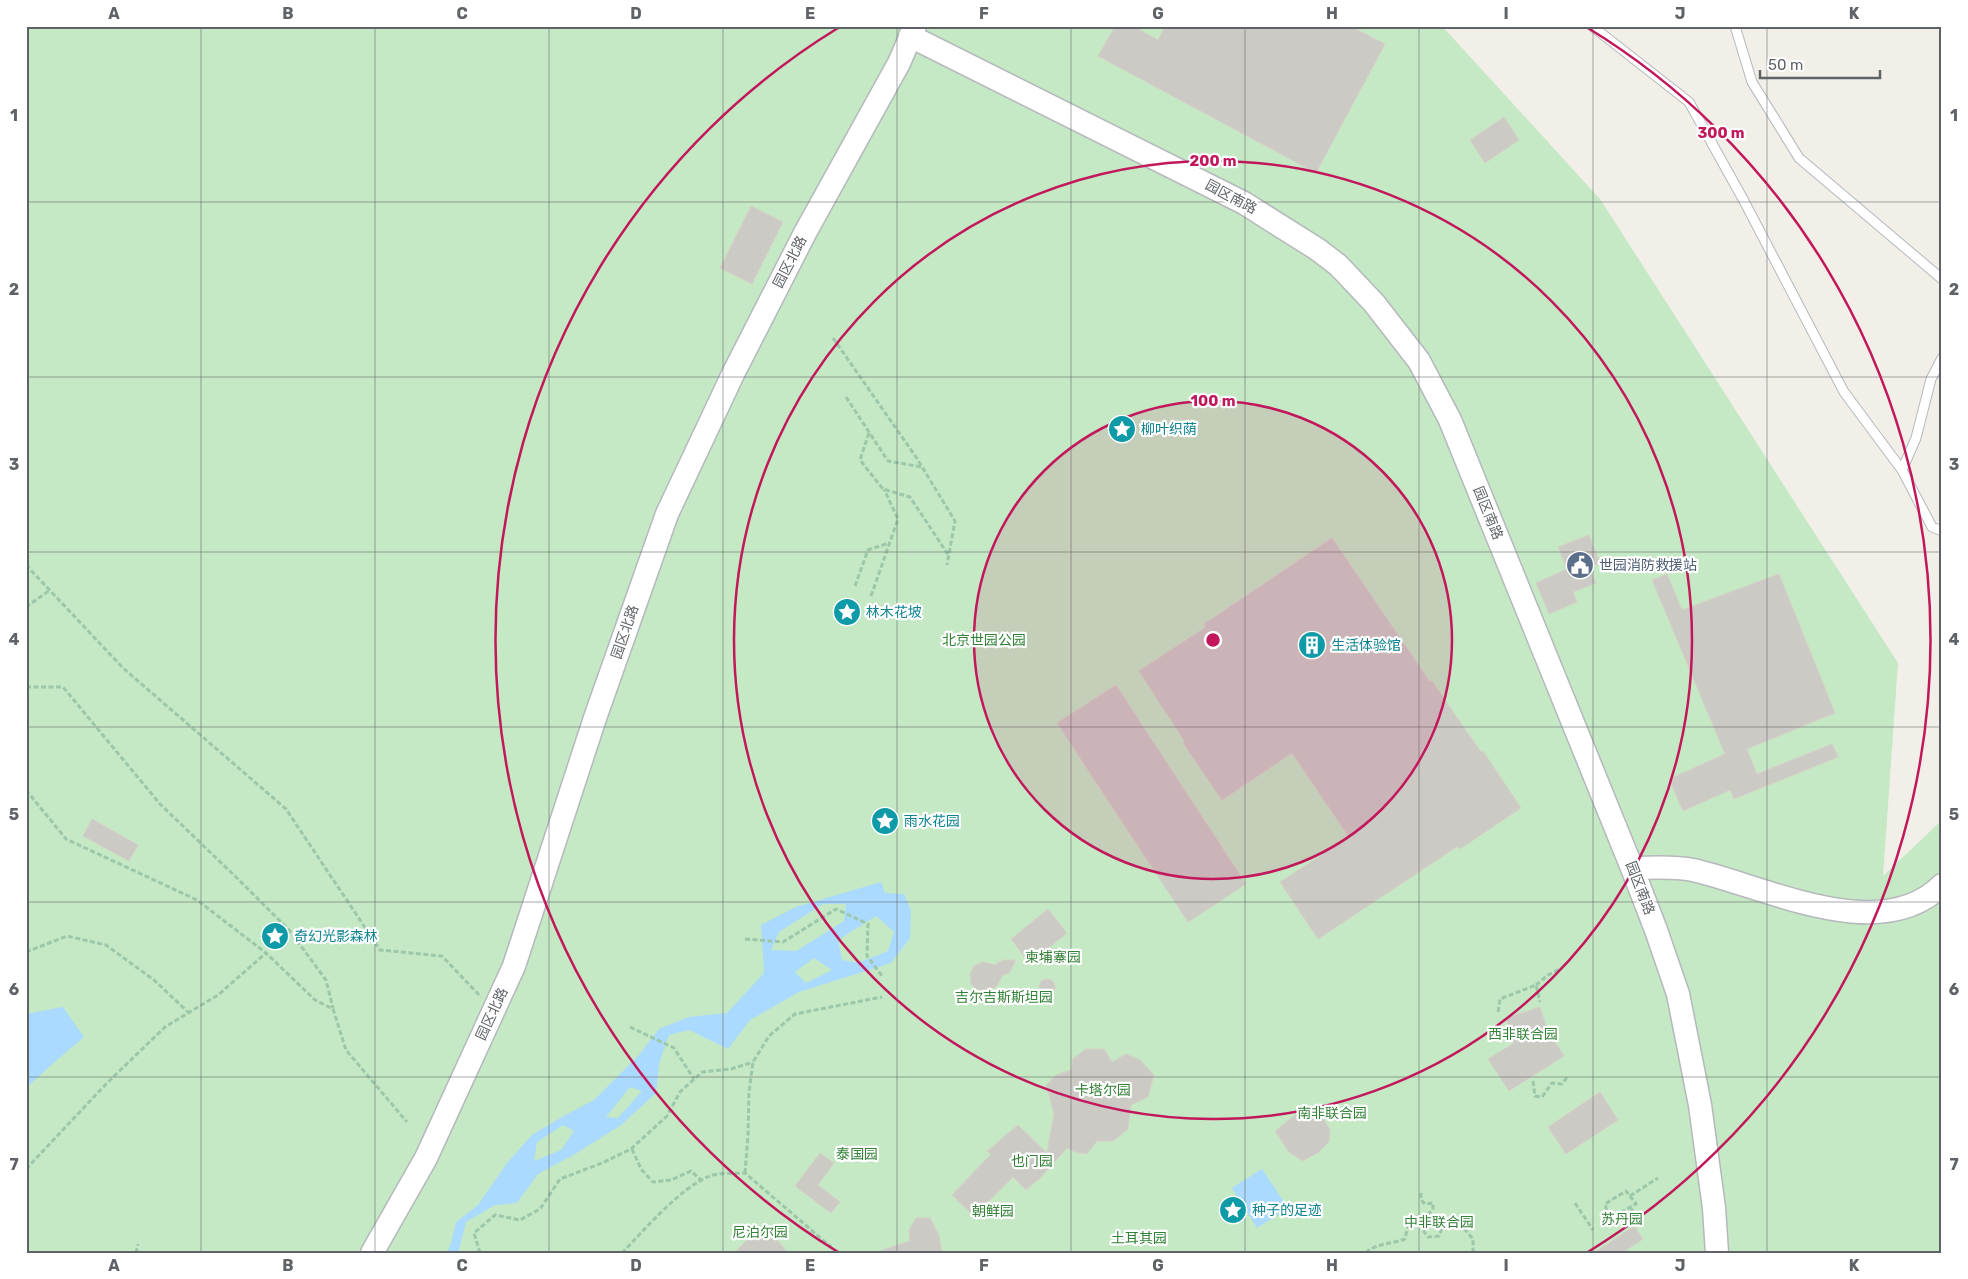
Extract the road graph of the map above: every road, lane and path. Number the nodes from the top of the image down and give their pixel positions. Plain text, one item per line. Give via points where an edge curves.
1 (1592, 26) edge
2 (1735, 26) edge
3 (912, 31) edge
4 (1942, 279) edge
5 (833, 338) dead end
6 (1942, 358) edge
7 (846, 397) dead end
8 (869, 433) junction
9 (922, 468) junction
10 (1902, 470) junction
11 (883, 489) junction
12 (1942, 532) edge
13 (890, 542) junction
14 (949, 556) junction
15 (26, 565) edge
16 (947, 565) dead end
17 (855, 586) dead end
18 (50, 590) junction
19 (871, 596) dead end
20 (26, 607) edge
21 (26, 687) edge
22 (26, 790) edge
23 (1632, 868) junction
24 (1942, 885) edge
25 (744, 938) dead end
26 (26, 952) edge
27 (266, 953) junction
28 (1562, 968) dead end
29 (882, 976) dead end
30 (1536, 985) junction
31 (882, 997) dead end
32 (1540, 1002) dead end
33 (333, 1009) junction
34 (493, 1010) junction
35 (1498, 1012) dead end
36 (189, 1013) junction
37 (630, 1027) dead end
38 (753, 1062) junction
39 (1568, 1076) dead end
40 (694, 1079) junction
41 (1533, 1080) dead end
42 (407, 1122) dead end
43 (632, 1149) junction
44 (26, 1169) edge
45 (744, 1173) junction
46 (1658, 1178) dead end
47 (702, 1181) junction
48 (1422, 1193) dead end
49 (1630, 1196) junction
50 (1575, 1203) dead end
51 (1630, 1207) junction
52 (1424, 1217) junction
53 (1632, 1218) dead end
54 (1593, 1230) dead end
55 (138, 1244) dead end
56 (136, 1253) edge
57 (372, 1253) edge
58 (480, 1253) edge
59 (622, 1253) edge
60 (838, 1253) edge
61 (1366, 1253) edge
62 (1473, 1253) edge
63 (1717, 1253) edge

1 - 10 lane via 1689,102 1844,392
2 - 4 lane via 1752,82 1799,158
3 - 23 street, 园区南路 via 1248,206 1338,265 1374,303 1419,361 1450,420
3 - 34 street, 园区北路 via 899,63 804,233 667,514 595,718 514,966
5 - 9 path
6 - 10 lane via 1931,379 1916,438
7 - 8 path
8 - 9 path via 888,461
8 - 11 path via 860,460
9 - 14 path via 955,521
10 - 12 lane via 1932,527
11 - 13 path via 898,518
11 - 14 path via 910,497
13 - 17 path via 868,550
13 - 19 path
14 - 16 path
15 - 18 path
18 - 20 path
18 - 34 path via 122,668 286,809 380,950 442,956
21 - 33 path via 63,687 160,804 289,930 326,980
22 - 27 path via 66,840 197,900
23 - 24 street via 1691,870 1730,879 1780,897 1838,909 1875,912 1895,911 1930,897
23 - 63 street, 园区南路 via 1678,994 1700,1105
25 - 29 path via 783,942 836,909 868,924 867,956
26 - 36 path via 67,936 106,944 154,980
27 - 33 path via 315,1000
27 - 36 path via 218,995
28 - 30 path
30 - 32 path
30 - 35 path via 1500,998
31 - 38 path via 795,1014 769,1036
33 - 42 path via 346,1050
34 - 57 street, 园区北路 via 426,1158
36 - 44 path via 165,1027
37 - 40 path via 674,1048
38 - 40 path via 731,1069 702,1072
38 - 45 path
39 - 41 path via 1562,1084 1552,1083 1542,1097 1534,1096
40 - 43 path via 680,1092 667,1116
43 - 47 path via 641,1168 653,1182 671,1180 691,1171
43 - 58 path via 560,1179 540,1209 520,1220 495,1216 474,1233
45 - 47 path via 710,1176
45 - 60 path
46 - 49 path
47 - 59 path via 686,1191
48 - 52 path via 1421,1200 1425,1204 1433,1203 1432,1210
49 - 51 path via 1636,1204
49 - 51 path via 1626,1191 1605,1204 1606,1212 1614,1216
50 - 54 path
51 - 53 path via 1634,1212
52 - 61 path via 1408,1220 1405,1239 1380,1244
52 - 62 path via 1423,1230 1428,1237 1439,1236 1442,1228 1460,1224 1473,1239
55 - 56 path

